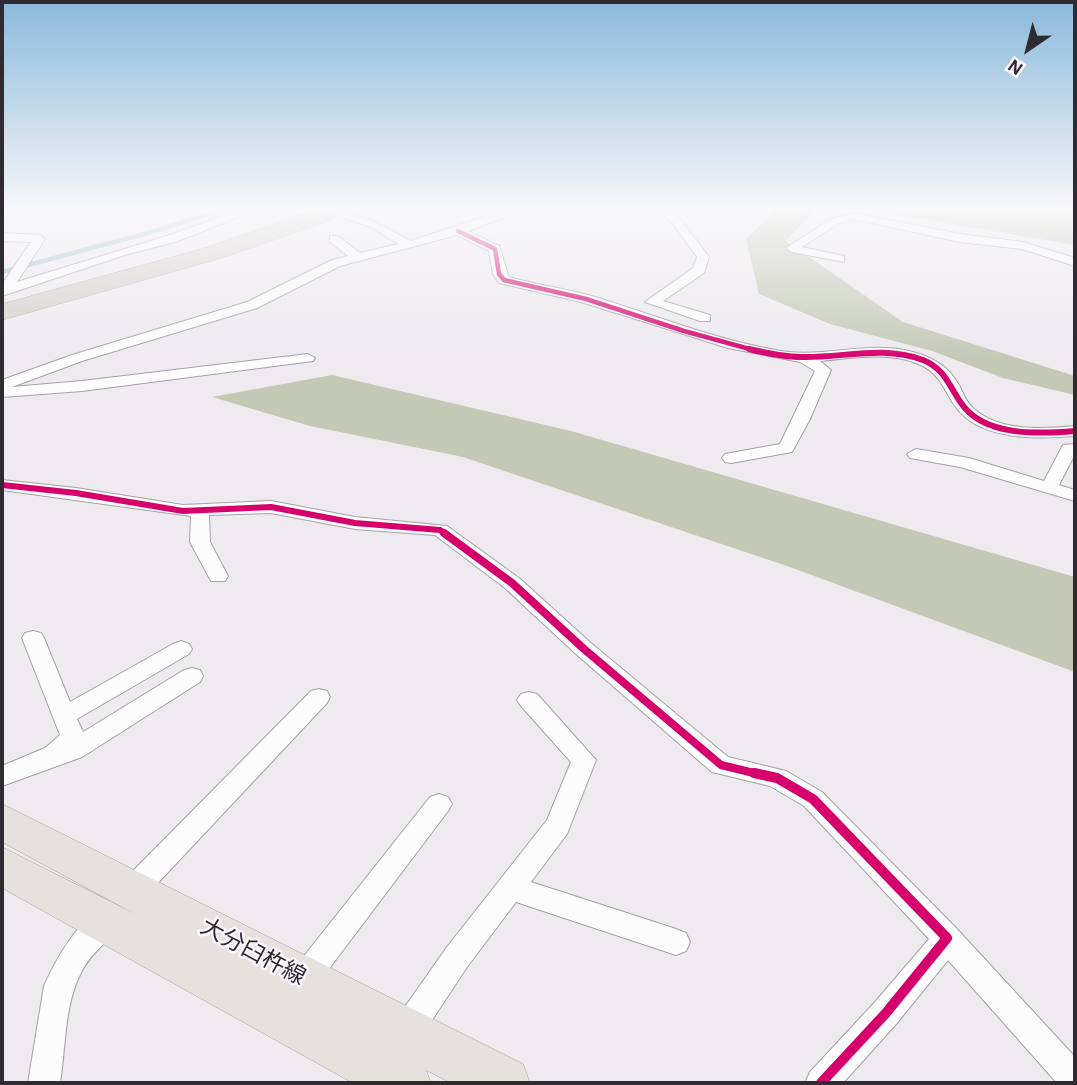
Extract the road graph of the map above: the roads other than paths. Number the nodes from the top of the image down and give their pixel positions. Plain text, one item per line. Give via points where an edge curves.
1 (27, 259) edge
2 (105, 259) edge
3 (159, 259) edge
4 (191, 259) edge
5 (352, 259) edge
6 (497, 259) edge
7 (702, 259) edge
8 (3, 300) edge
9 (705, 318) dead end
10 (308, 358) dead end
11 (806, 359) junction
12 (2, 385) edge
13 (2, 392) edge
14 (1075, 431) edge
15 (1075, 449) edge
16 (916, 454) dead end
17 (731, 458) dead end
18 (2, 485) edge
19 (1050, 486) junction
20 (1075, 496) edge
21 (200, 511) junction
22 (218, 576) dead end
23 (33, 639) dead end
24 (181, 649) dead end
25 (192, 677) dead end
26 (319, 698) dead end
27 (528, 700) dead end
28 (64, 716) junction
29 (54, 755) junction
30 (2, 776) edge
31 (439, 804) dead end
32 (2, 822) edge
33 (2, 866) edge
34 (510, 888) junction
35 (119, 906) junction
36 (947, 938) junction
37 (676, 942) dead end
38 (291, 997) junction
39 (397, 1062) edge
40 (1075, 1080) edge
41 (44, 1083) edge
42 (504, 1083) edge
43 (821, 1083) edge

1 - 8 street
2 - 8 street
3 - 8 highway
4 - 8 highway
5 - 12 street via 234,312
6 - 11 street via 504,280 568,294 710,341
7 - 9 street via 698,270 652,302
10 - 13 street
11 - 14 street via 903,353 940,368 967,411 981,420 1027,432
11 - 17 street via 823,370 786,448
15 - 19 street via 1069,449
16 - 19 street
18 - 21 street
19 - 20 street
21 - 22 street via 200,542
21 - 36 street via 271,507 355,523 439,530 512,583 721,765 778,778 813,799
23 - 28 street
24 - 28 street
25 - 29 street via 73,750
26 - 35 street
27 - 34 street via 584,760 558,826
28 - 29 street via 72,738
29 - 30 street
31 - 38 street
32 - 35 main road
33 - 35 main road
34 - 37 street
34 - 39 street via 457,957
35 - 38 main road
35 - 41 street via 73,958 58,986
36 - 40 street
36 - 43 street via 920,975
38 - 39 main road
39 - 42 main road

